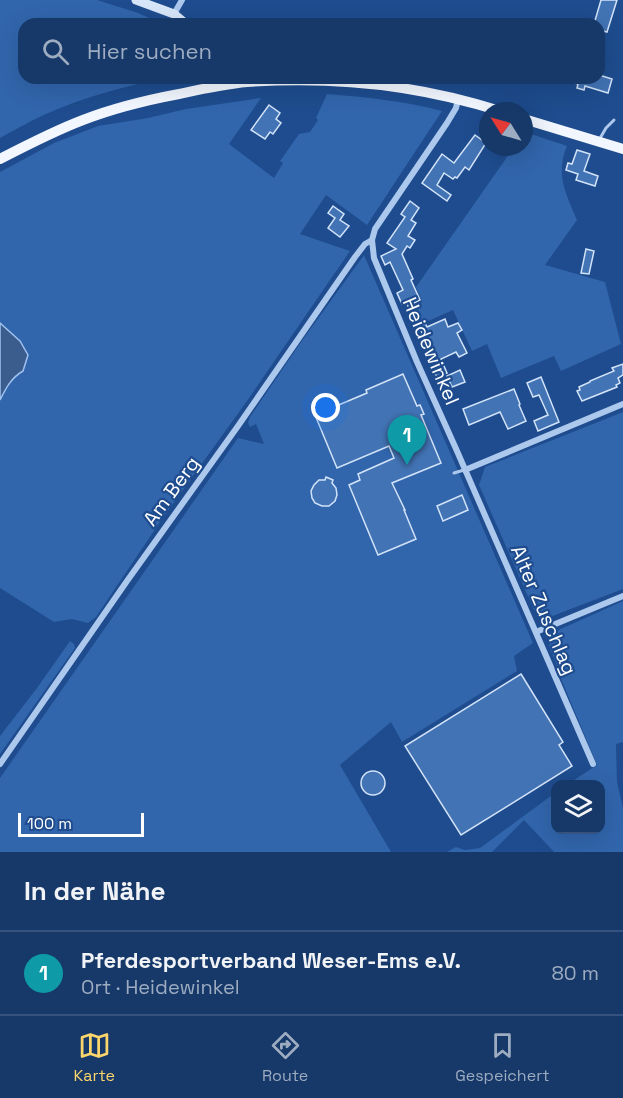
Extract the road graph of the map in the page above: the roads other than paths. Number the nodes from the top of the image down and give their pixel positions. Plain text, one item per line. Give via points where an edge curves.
1 (136, 0) edge
2 (182, 0) edge
3 (174, 14) junction
4 (179, 18) edge
5 (205, 84) edge
6 (363, 84) edge
7 (458, 99) junction
8 (479, 105) edge
9 (614, 120) dead end
10 (533, 122) edge
11 (599, 141) junction
12 (623, 149) edge
13 (0, 159) edge
14 (372, 240) junction
15 (623, 405) edge
16 (465, 470) junction
17 (454, 473) dead end
18 (623, 596) edge
19 (536, 632) junction
20 (0, 764) edge
21 (593, 764) dead end

1 - 3 main road
2 - 3 street
3 - 4 main road
5 - 13 main road via 83,120
6 - 7 main road
7 - 8 main road
7 - 14 street via 447,123 380,220
9 - 11 lane
10 - 11 main road
11 - 12 main road
14 - 16 street, Heidewinkel via 374,258
14 - 20 street, Am Berg via 349,266
15 - 16 street
16 - 17 lane
16 - 19 street, Alter Zuschlag
18 - 19 street
19 - 21 street, Alter Zuschlag

